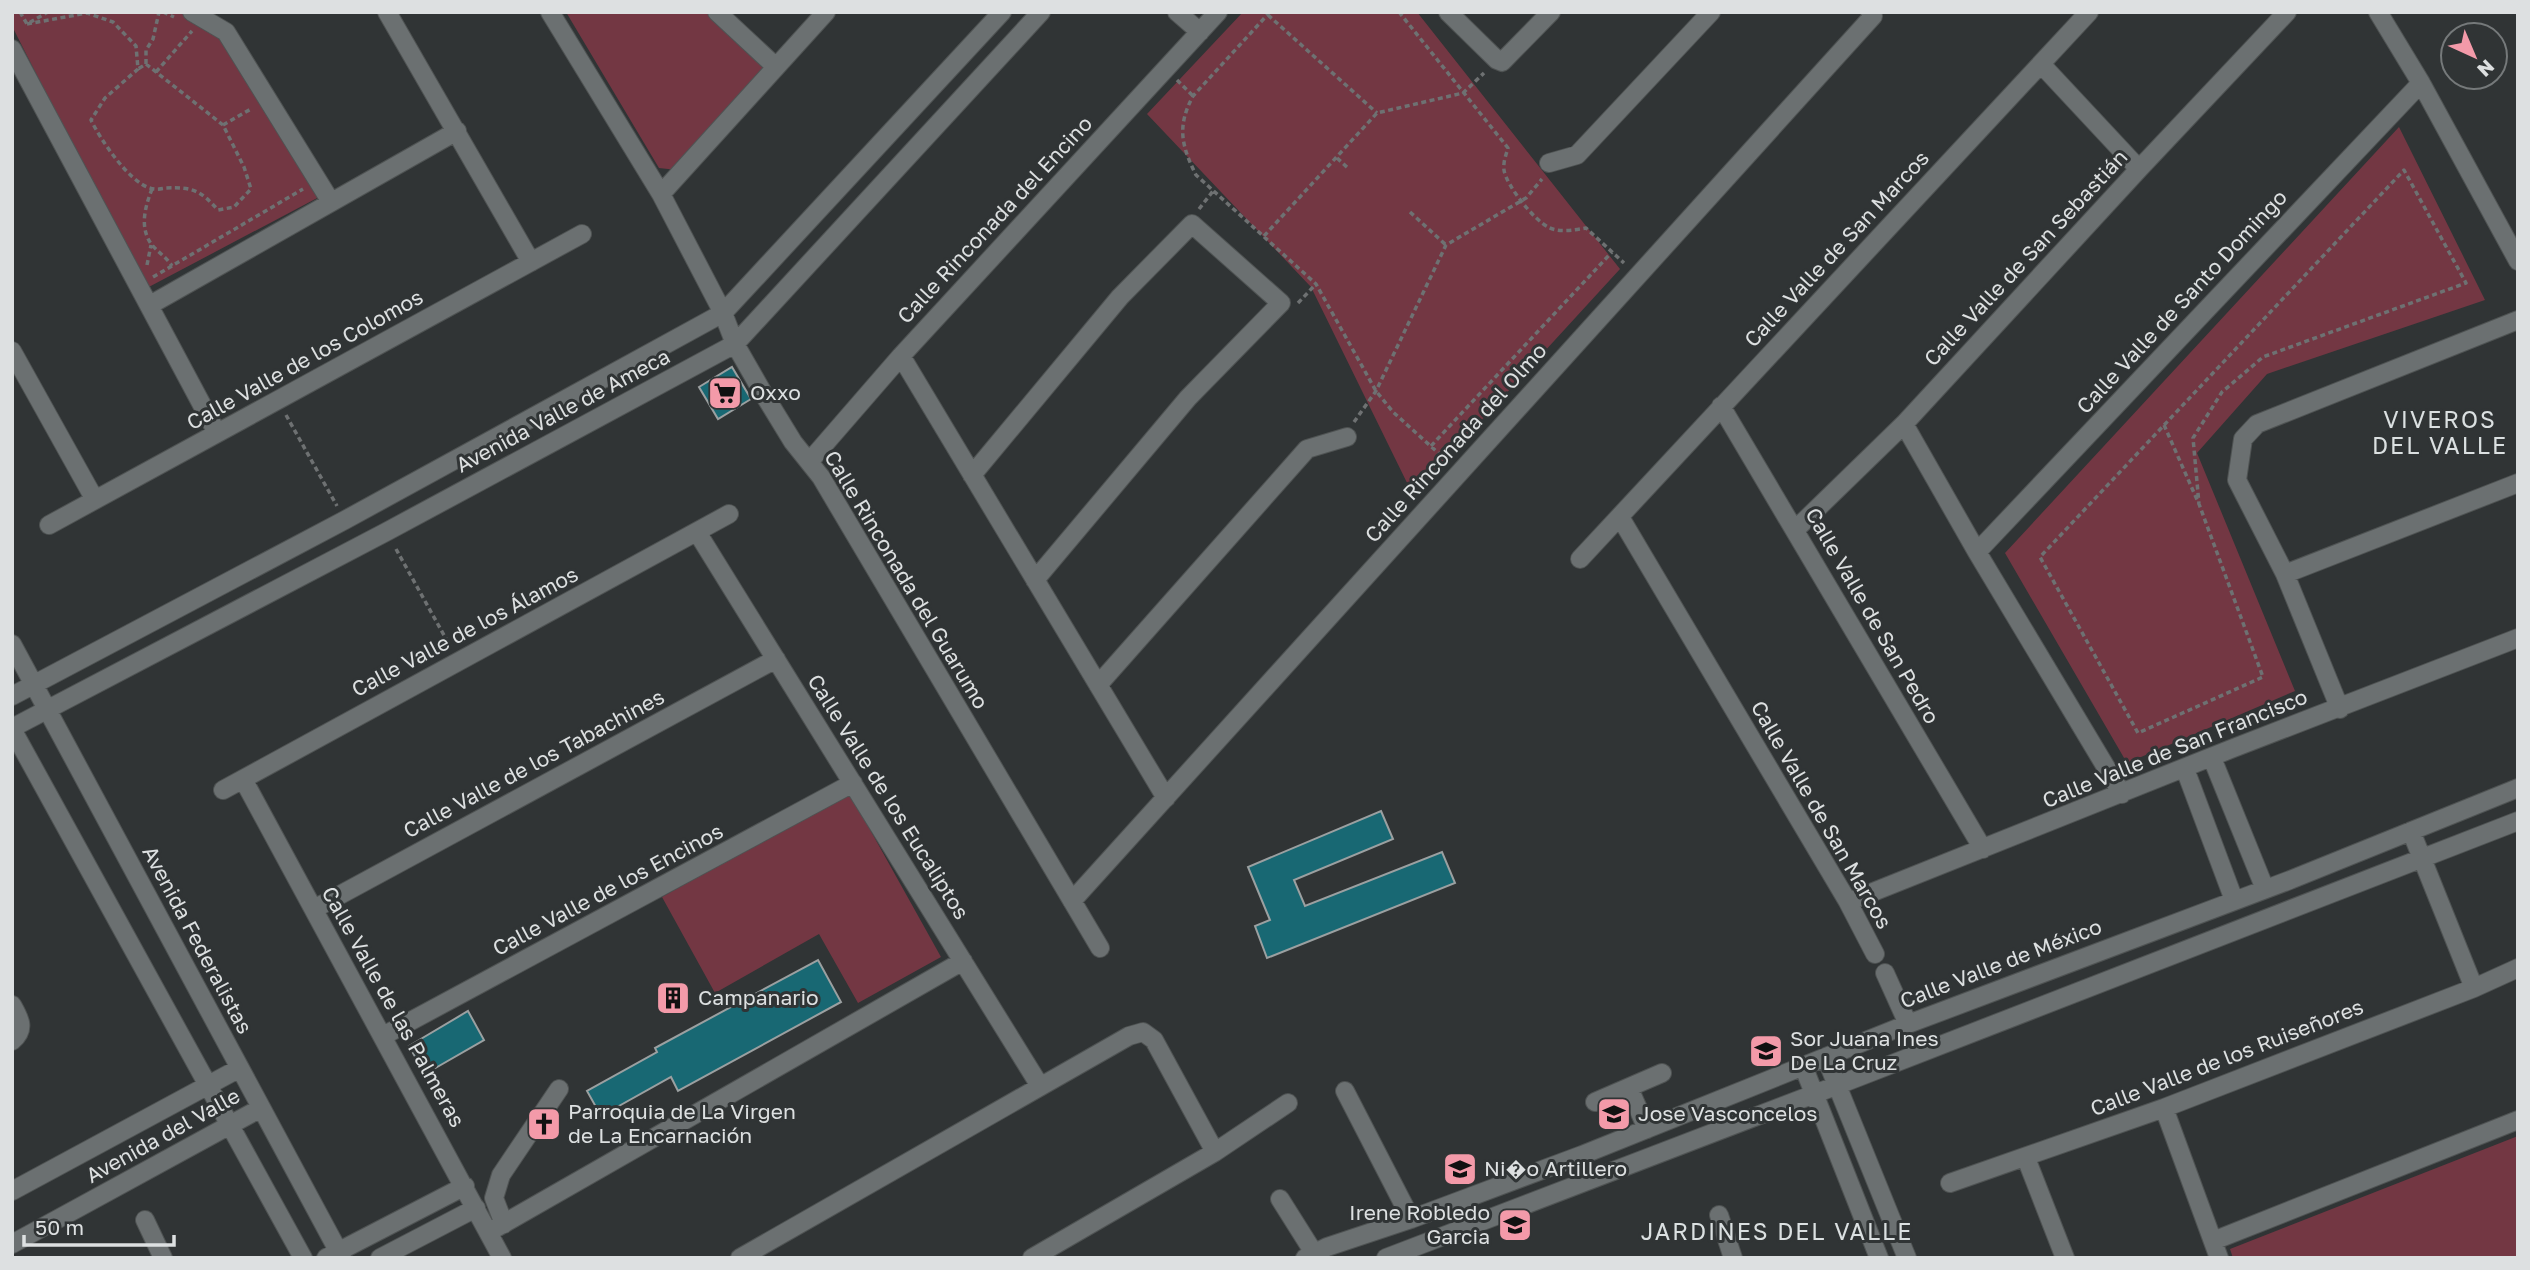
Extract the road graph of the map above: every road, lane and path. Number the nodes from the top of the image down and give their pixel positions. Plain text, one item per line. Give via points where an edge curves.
1 (20, 12) edge
2 (48, 12) edge
3 (161, 12) edge
4 (387, 12) edge
5 (550, 12) edge
6 (717, 12) edge
7 (827, 12) edge
8 (1002, 12) edge
9 (1041, 12) edge
10 (1177, 12) edge
11 (1218, 12) edge
12 (1399, 12) edge
13 (1448, 12) edge
14 (1551, 12) edge
15 (1711, 12) edge
16 (2089, 12) edge
17 (2287, 12) edge
18 (2378, 12) edge
19 (1269, 13) edge
20 (1872, 14) edge
21 (197, 19) edge
22 (27, 24) junction
23 (1200, 32) junction
24 (12, 49) edge
25 (1497, 60) junction
26 (145, 64) junction
27 (2041, 64) junction
28 (776, 67) junction
29 (138, 69) junction
30 (156, 72) junction
31 (2421, 83) junction
32 (1463, 93) junction
33 (256, 106) dead end
34 (1377, 113) junction
35 (223, 125) junction
36 (457, 131) junction
37 (1337, 158) junction
38 (1549, 163) joint
39 (1349, 169) dead end
40 (2138, 169) junction
41 (296, 178) dead end
42 (152, 189) junction
43 (661, 194) junction
44 (1521, 200) junction
45 (331, 202) junction
46 (1410, 212) dead end
47 (582, 234) dead end
48 (1264, 236) junction
49 (1446, 245) junction
50 (1612, 252) junction
51 (2518, 261) edge
52 (531, 262) junction
53 (172, 266) junction
54 (1638, 276) junction
55 (138, 286) junction
56 (150, 305) junction
57 (723, 313) junction
58 (2518, 320) edge
59 (735, 344) junction
60 (12, 351) edge
61 (901, 356) junction
62 (1376, 391) junction
63 (278, 400) junction
64 (1721, 406) junction
65 (1904, 424) junction
66 (2164, 425) dead end
67 (217, 433) junction
68 (1347, 436) joint
69 (1431, 446) junction
70 (809, 462) junction
71 (1460, 473) junction
72 (972, 475) junction
73 (2518, 483) edge
74 (94, 499) junction
75 (2199, 504) dead end
76 (729, 514) dead end
77 (1620, 517) junction
78 (345, 520) junction
79 (49, 525) dead end
80 (1796, 530) junction
81 (386, 532) junction
82 (697, 532) junction
83 (1977, 552) junction
84 (1580, 559) dead end
85 (2285, 574) junction
86 (1035, 580) junction
87 (2518, 638) edge
88 (12, 644) edge
89 (776, 659) junction
90 (457, 660) junction
91 (34, 684) junction
92 (1098, 685) junction
93 (12, 696) edge
94 (47, 709) junction
95 (2340, 709) junction
96 (12, 729) edge
97 (2212, 758) junction
98 (2185, 769) junction
99 (243, 779) junction
100 (853, 783) junction
101 (2518, 788) edge
102 (223, 790) dead end
103 (2122, 794) junction
104 (1166, 798) junction
105 (2518, 821) edge
106 (2411, 831) junction
107 (1983, 849) junction
108 (2422, 858) junction
109 (2290, 880) junction
110 (2265, 889) junction
111 (2234, 900) junction
112 (1072, 901) junction
113 (1848, 902) junction
114 (2300, 906) junction
115 (314, 909) junction
116 (1100, 948) dead end
117 (1875, 954) dead end
118 (963, 961) junction
119 (2518, 968) edge
120 (1885, 973) dead end
121 (2473, 988) junction
122 (12, 1005) edge
123 (1908, 1024) junction
124 (383, 1036) junction
125 (12, 1041) edge
126 (1826, 1058) junction
127 (240, 1068) junction
128 (1804, 1068) junction
129 (1662, 1073) dead end
130 (208, 1085) junction
131 (1838, 1085) junction
132 (1040, 1086) junction
133 (1629, 1088) junction
134 (559, 1089) dead end
135 (1345, 1091) dead end
136 (1813, 1095) junction
137 (1595, 1102) dead end
138 (1288, 1103) dead end
139 (261, 1108) junction
140 (2164, 1108) junction
141 (2518, 1120) edge
142 (230, 1125) junction
143 (1647, 1129) junction
144 (1215, 1152) junction
145 (2026, 1158) junction
146 (1950, 1183) dead end
147 (465, 1186) junction
148 (12, 1191) edge
149 (1280, 1199) dead end
150 (476, 1208) junction
151 (1719, 1215) dead end
152 (1411, 1219) junction
153 (145, 1220) dead end
154 (496, 1228) junction
155 (12, 1244) edge
156 (2216, 1249) edge
157 (336, 1256) edge
158 (1310, 1256) edge
159 (163, 1258) edge
160 (303, 1258) edge
161 (380, 1258) edge
162 (502, 1258) edge
163 (740, 1258) edge
164 (1032, 1258) edge
165 (1385, 1258) edge
166 (1733, 1258) edge
167 (1879, 1258) edge
168 (1907, 1258) edge
169 (2065, 1258) edge

1 - 22 path
2 - 22 path
3 - 21 path
3 - 26 path
4 - 36 street
5 - 43 street, Calle Rinconada del Guarumo
6 - 28 street
7 - 28 street
8 - 57 street, Avenida Valle de Ameca
9 - 59 street, Avenida Valle de Ameca
10 - 23 street
11 - 23 street, Calle Rinconada del Encino
12 - 32 path
13 - 25 street
14 - 25 street via 1508,58
15 - 38 street via 1577,155
16 - 27 street, Calle Valle de San Marcos
17 - 40 street, Calle Valle de San Sebastián
18 - 31 street
19 - 34 path
19 - 48 path via 1193,96 1181,134 1196,175
20 - 54 street, Calle Rinconada del Olmo
21 - 30 path
21 - 45 street via 226,32
22 - 29 path via 87,13 113,22 136,46
23 - 61 street, Calle Rinconada del Encino
24 - 55 street
25 - 32 path
26 - 29 path
26 - 30 path
27 - 40 street
27 - 64 street, Calle Valle de San Marcos
28 - 43 street
29 - 42 path via 105,98 91,120 117,160
30 - 35 path
31 - 51 street
31 - 83 street, Calle Valle de Santo Domingo
32 - 34 path
32 - 44 path via 1508,148 1504,171
33 - 35 path
34 - 37 path
35 - 42 path via 251,189 234,206 218,210 188,187
36 - 45 street
36 - 52 street
37 - 39 path
37 - 48 path
38 - 44 path via 1542,181
40 - 65 street, Calle Valle de San Sebastián
41 - 53 path via 303,190
42 - 53 path via 144,225 151,244
43 - 57 street, Calle Rinconada del Guarumo
44 - 49 path
44 - 50 path via 1550,229 1587,228
45 - 56 street
46 - 49 path
47 - 52 street, Calle Valle de los Colomos
48 - 62 path via 1316,285
49 - 62 path
50 - 54 path
50 - 69 path
52 - 63 street, Calle Valle de los Colomos
53 - 55 path
54 - 71 street, Calle Rinconada del Olmo
55 - 56 street
56 - 67 street
57 - 59 street, Calle Rinconada del Guarumo
57 - 78 street, Avenida Valle de Ameca
58 - 85 street via 2257,424 2243,439 2236,480
59 - 70 street, Calle Rinconada del Guarumo
59 - 81 street, Avenida Valle de Ameca
60 - 74 street
61 - 70 street, Calle Rinconada del Encino
61 - 72 street
62 - 68 path
62 - 69 path
63 - 67 street, Calle Valle de los Colomos
63 - 78 path
64 - 77 street, Calle Valle de San Marcos
64 - 80 street, Calle Valle de San Pedro
65 - 80 street, Calle Valle de San Sebastián
65 - 83 street
66 - 75 path
67 - 74 street, Calle Valle de los Colomos
68 - 92 street via 1307,449
69 - 71 path
70 - 112 street, Calle Rinconada del Guarumo
71 - 104 street, Calle Rinconada del Olmo
72 - 86 street
72 - 86 street via 1120,297 1192,224 1281,303 1188,398
73 - 85 street
74 - 79 street, Calle Valle de los Colomos
76 - 82 street, Calle Valle de los Álamos
77 - 84 street, Calle Valle de San Marcos
77 - 113 street, Calle Valle de San Marcos
78 - 91 street, Avenida Valle de Ameca
80 - 107 street, Calle Valle de San Pedro
81 - 90 path
81 - 94 street, Avenida Valle de Ameca
82 - 89 street, Calle Valle de los Eucaliptos
82 - 90 street, Calle Valle de los Álamos
83 - 103 street
85 - 95 street
86 - 92 street
87 - 95 street, Calle Valle de San Francisco
88 - 91 street, Avenida Federalistas
89 - 100 street, Calle Valle de los Eucaliptos
89 - 115 street, Calle Valle de los Tabachines
90 - 99 street, Calle Valle de los Álamos
91 - 93 street, Avenida Valle de Ameca
91 - 94 street, Avenida Federalistas
92 - 104 street
94 - 96 street, Avenida Valle de Ameca
94 - 127 street, Avenida Federalistas
95 - 97 street, Calle Valle de San Francisco
96 - 130 street
97 - 98 street, Calle Valle de San Francisco
97 - 110 street
98 - 103 street, Calle Valle de San Francisco
98 - 111 street
99 - 102 street, Calle Valle de los Álamos
99 - 115 street, Calle Valle de las Palmeras
100 - 118 street, Calle Valle de los Eucaliptos
100 - 124 street, Calle Valle de los Encinos
101 - 106 street, Calle Valle de México
103 - 107 street, Calle Valle de San Francisco
104 - 112 street, Calle Rinconada del Olmo
105 - 108 street
106 - 108 street
106 - 109 street, Calle Valle de México
107 - 113 street, Calle Valle de San Francisco
108 - 114 street
108 - 121 street
109 - 110 street, Calle Valle de México
109 - 114 street
110 - 111 street, Calle Valle de México
111 - 123 street, Calle Valle de México
112 - 116 street, Calle Rinconada del Guarumo
113 - 117 street, Calle Valle de San Marcos
114 - 131 street
115 - 124 street, Calle Valle de las Palmeras
118 - 132 street, Calle Valle de los Eucaliptos
118 - 154 street
119 - 121 street, Calle Valle de los Ruiseñores
120 - 123 street
121 - 140 street, Calle Valle de los Ruiseñores
122 - 125 street via 22,1023
123 - 126 street, Calle Valle de México
124 - 147 street, Calle Valle de las Palmeras
126 - 128 street, Calle Valle de México
126 - 131 street
127 - 130 street, Avenida del Valle
127 - 139 street, Avenida Federalistas
128 - 136 street
128 - 143 street, Calle Valle de México
129 - 133 street
130 - 142 street
130 - 148 street, Avenida del Valle
131 - 136 street
131 - 168 street
132 - 144 street via 1143,1032 1154,1040
132 - 163 street
133 - 137 street
133 - 143 street
134 - 154 street via 501,1175 494,1198
135 - 152 street
136 - 165 street
136 - 167 street
138 - 144 street
139 - 142 street, Avenida del Valle
139 - 157 street, Avenida Federalistas
140 - 145 street, Calle Valle de los Ruiseñores
140 - 156 street
141 - 156 street
142 - 155 street, Avenida del Valle
142 - 160 street
143 - 152 street, Calle Valle de México
144 - 164 street
145 - 146 street, Calle Valle de los Ruiseñores
145 - 169 street
147 - 150 street, Calle Valle de las Palmeras
147 - 157 street
149 - 158 street
150 - 154 street, Calle Valle de las Palmeras
150 - 161 street
151 - 166 street
152 - 158 street, Calle Valle de México
153 - 159 street
154 - 162 street, Calle Valle de las Palmeras

